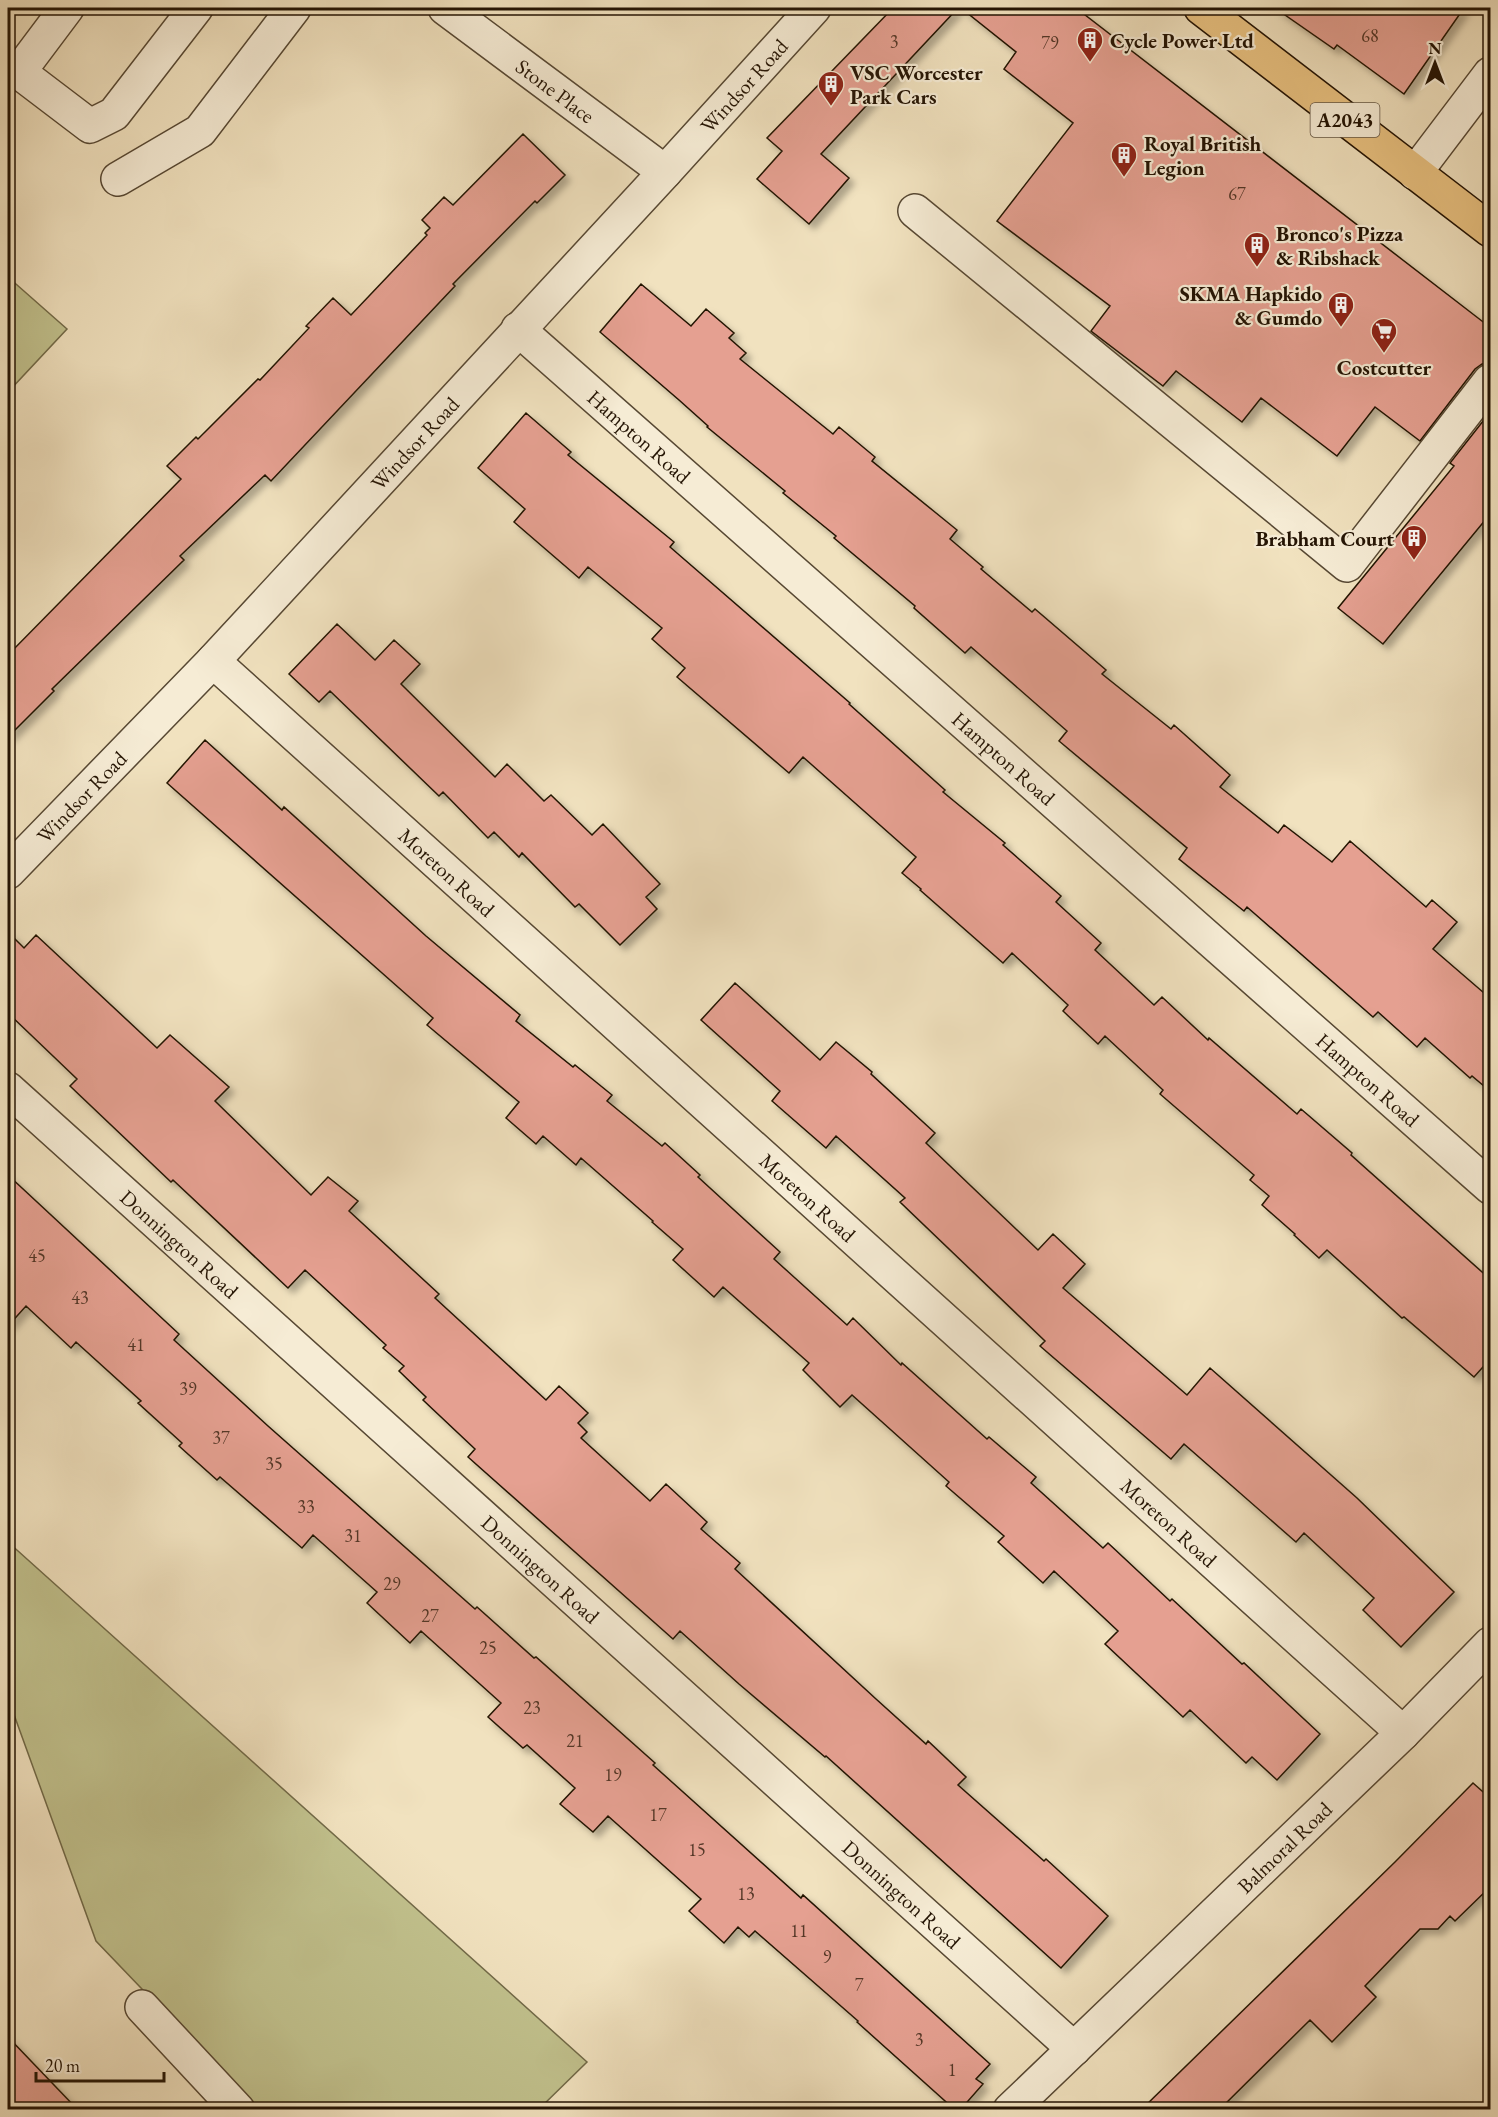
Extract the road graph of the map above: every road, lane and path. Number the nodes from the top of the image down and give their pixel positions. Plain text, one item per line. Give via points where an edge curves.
1 (67, 8) edge
2 (196, 8) edge
3 (294, 8) edge
4 (445, 8) edge
5 (814, 8) edge
6 (1200, 8) edge
7 (1491, 74) edge
8 (665, 172) junction
9 (1415, 173) junction
10 (118, 179) dead end
11 (915, 211) dead end
12 (1491, 230) edge
13 (518, 329) junction
14 (1491, 381) edge
15 (213, 661) junction
16 (8, 872) edge
17 (8, 1089) edge
18 (1491, 1187) edge
19 (1491, 1644) edge
20 (1403, 1733) junction
21 (142, 2007) dead end
22 (1074, 2049) junction
23 (238, 2109) edge
24 (1010, 2109) edge

1 - 2 street via 19,72 90,126 114,114
3 - 10 street via 200,131
4 - 8 street, Stone Place
5 - 8 street, Windsor Road
6 - 9 main road, A2043
7 - 9 street
8 - 13 street, Windsor Road
9 - 12 main road, A2043
11 - 14 street via 1347,566
13 - 15 street, Windsor Road
13 - 18 street, Hampton Road
15 - 16 street, Windsor Road
15 - 20 street, Moreton Road
17 - 22 street, Donnington Road
19 - 20 street, Balmoral Road
20 - 22 street, Balmoral Road
21 - 23 street
22 - 24 street, Balmoral Road

